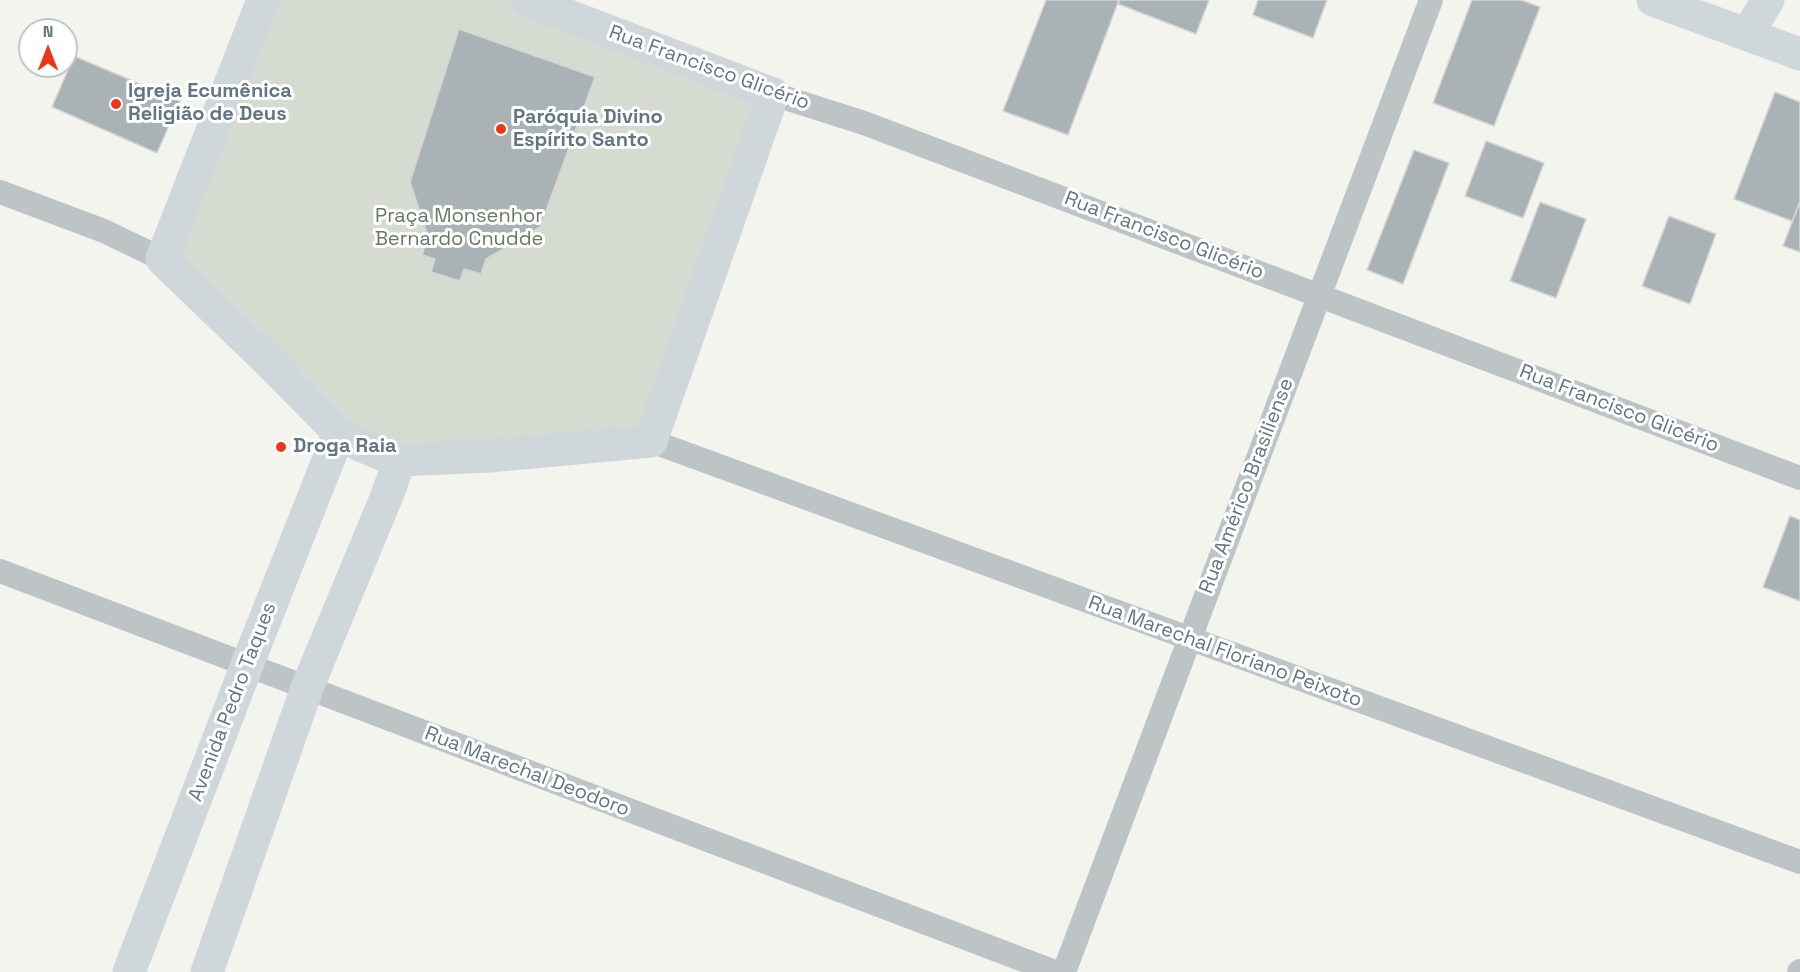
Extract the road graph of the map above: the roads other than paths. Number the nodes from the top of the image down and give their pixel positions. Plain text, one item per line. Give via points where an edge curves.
1 (263, 0) edge
2 (527, 0) edge
3 (1431, 0) edge
4 (1653, 0) edge
5 (1768, 0) edge
6 (562, 6) edge
7 (1747, 34) junction
8 (1799, 52) edge
9 (773, 94) junction
10 (0, 192) edge
11 (162, 259) junction
12 (1319, 295) junction
13 (339, 433) junction
14 (651, 441) junction
15 (400, 460) junction
16 (1800, 478) edge
17 (0, 571) edge
18 (1190, 639) junction
19 (247, 665) junction
20 (307, 688) junction
21 (1800, 862) edge
22 (129, 972) edge
23 (207, 972) edge
24 (1055, 972) edge
25 (1064, 972) edge

1 - 11 main road
2 - 6 main road, Rua Francisco Glicério
3 - 12 street, Rua Américo Brasiliense
4 - 7 main road
5 - 7 main road
6 - 9 main road, Rua Francisco Glicério
7 - 8 main road
9 - 12 street, Rua Francisco Glicério via 864,123
9 - 14 main road
10 - 11 street via 104,231
11 - 13 main road
12 - 16 street, Rua Francisco Glicério
12 - 18 street, Rua Américo Brasiliense
13 - 15 main road
13 - 19 main road, Avenida Pedro Taques
14 - 15 main road
14 - 18 street, Rua Marechal Floriano Peixoto
15 - 20 main road
17 - 19 street, Rua Marechal Deodoro
18 - 21 street, Rua Marechal Floriano Peixoto
18 - 25 street, Rua Américo Brasiliense
19 - 20 street, Rua Marechal Deodoro
19 - 22 main road, Avenida Pedro Taques
20 - 23 main road
20 - 24 street, Rua Marechal Deodoro

